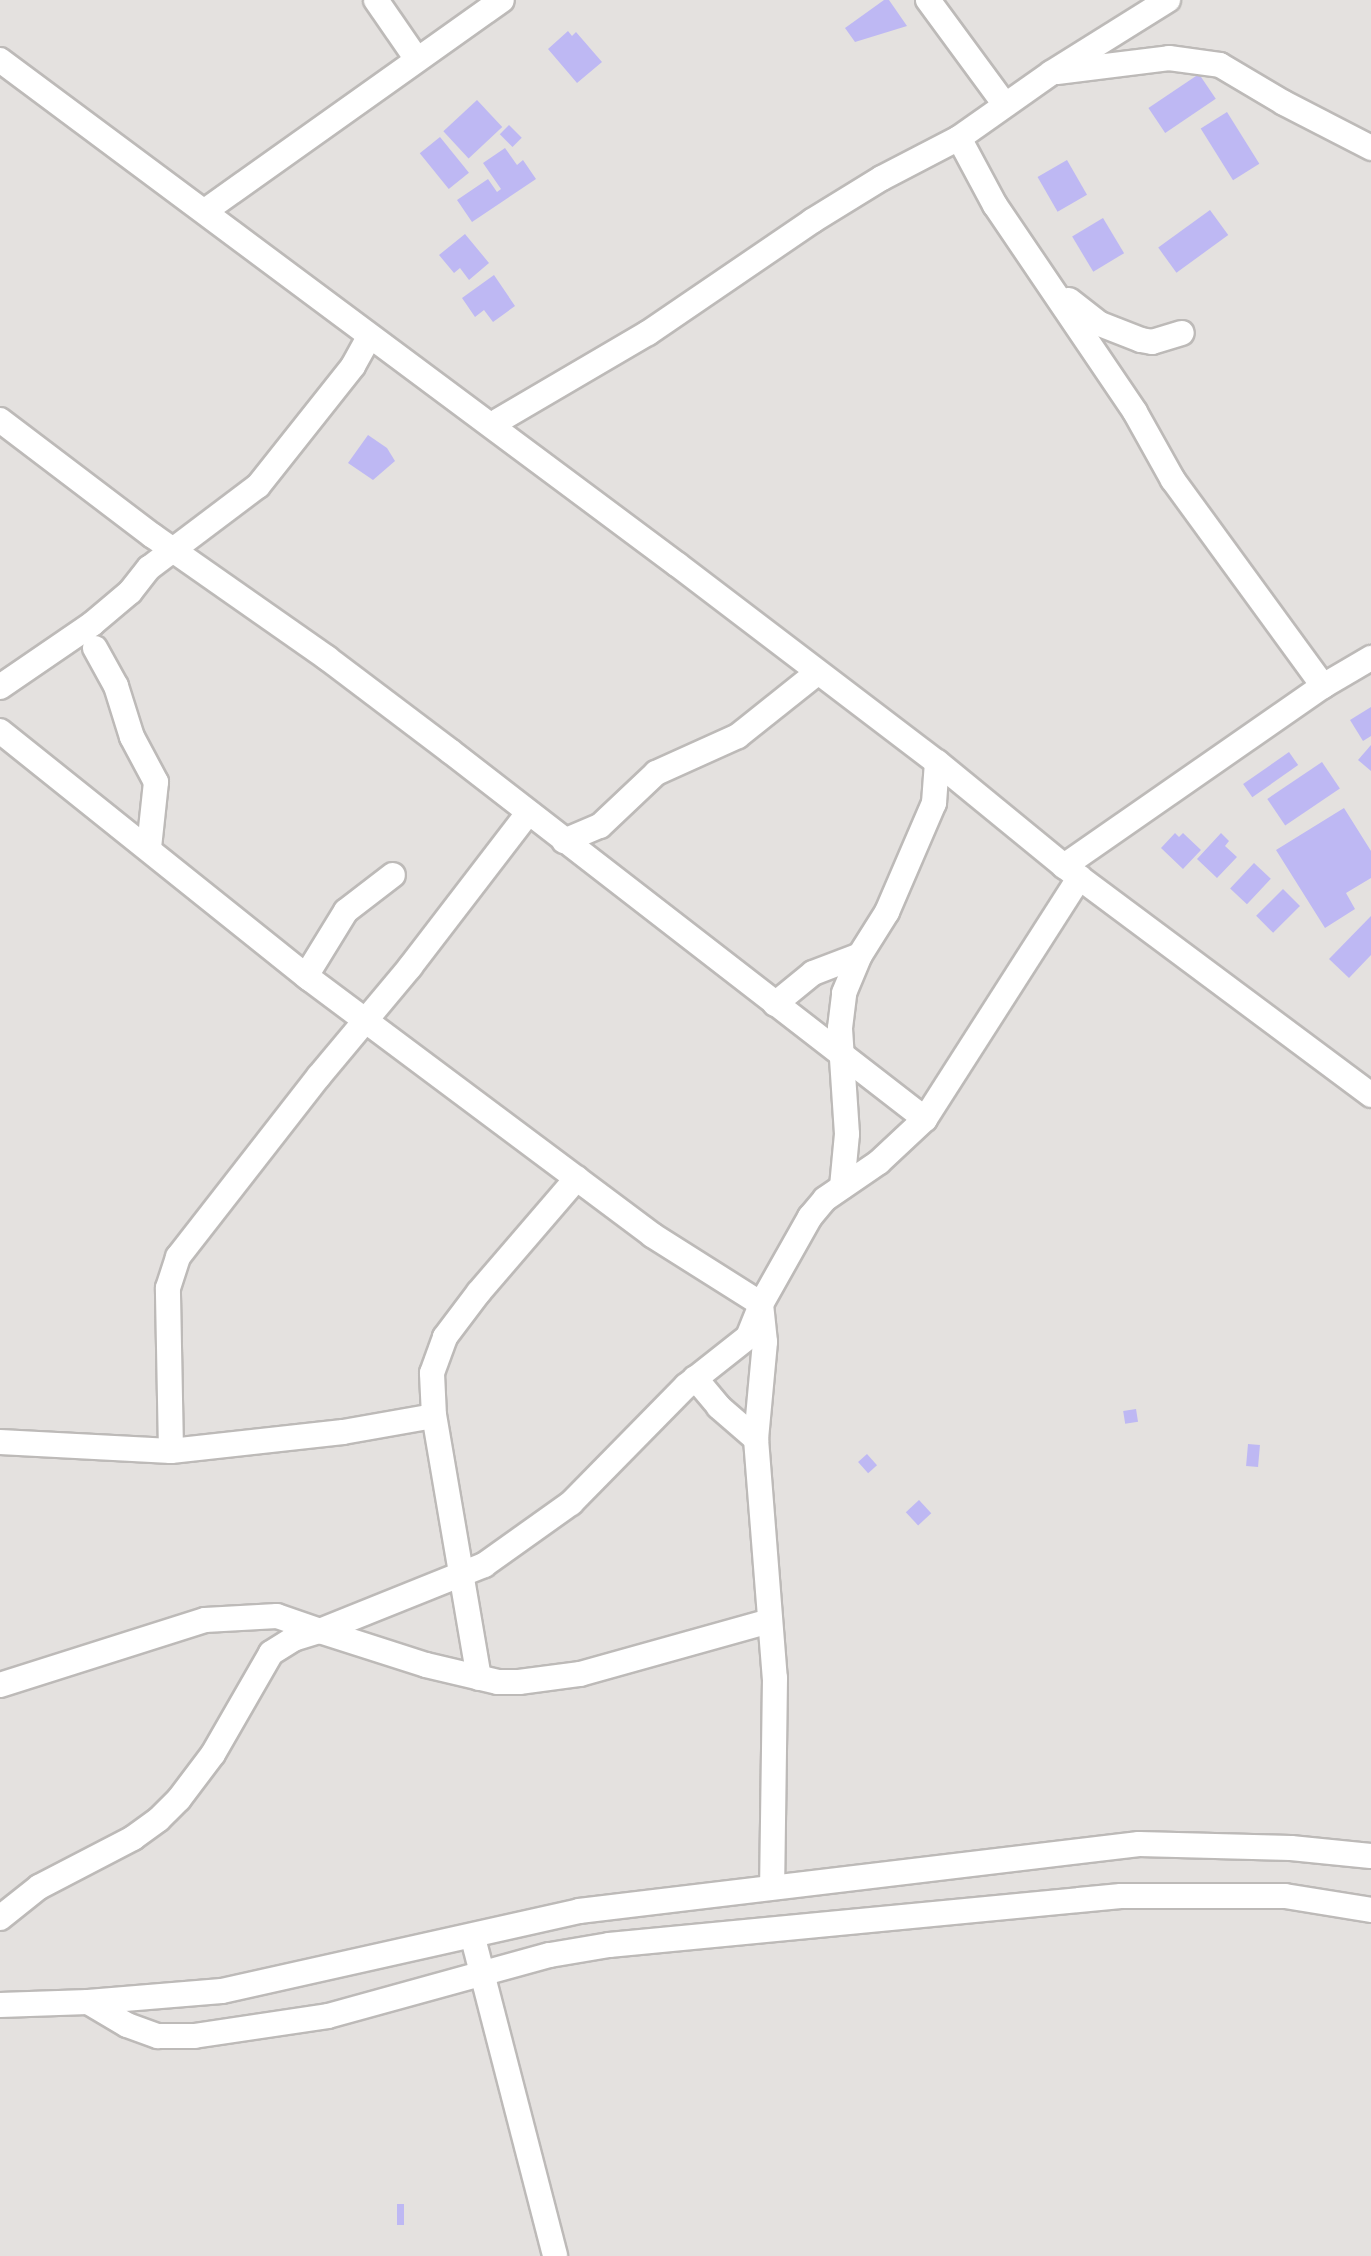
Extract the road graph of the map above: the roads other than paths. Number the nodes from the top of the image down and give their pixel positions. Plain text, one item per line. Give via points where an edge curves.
1 (376, 0) edge
2 (502, 0) edge
3 (928, 0) edge
4 (1168, 0) edge
5 (416, 58) junction
6 (0, 60) edge
7 (1051, 73) junction
8 (1005, 105) junction
9 (959, 138) junction
10 (1371, 148) edge
11 (205, 211) junction
12 (1051, 287) junction
13 (1182, 333) dead end
14 (369, 337) junction
15 (0, 420) edge
16 (491, 425) junction
17 (176, 551) junction
18 (130, 592) junction
19 (95, 648) junction
20 (47, 657) junction
21 (1371, 658) edge
22 (817, 673) junction
23 (1323, 686) junction
24 (0, 687) edge
25 (0, 731) edge
26 (937, 762) junction
27 (528, 813) junction
28 (564, 841) junction
29 (149, 848) junction
30 (1072, 871) junction
31 (393, 875) dead end
32 (860, 955) junction
33 (306, 976) junction
34 (775, 1004) junction
35 (368, 1020) junction
36 (845, 1059) junction
37 (1371, 1095) edge
38 (925, 1119) junction
39 (577, 1178) junction
40 (842, 1187) junction
41 (761, 1304) junction
42 (695, 1378) junction
43 (434, 1416) junction
44 (756, 1439) junction
45 (0, 1442) edge
46 (171, 1451) junction
47 (460, 1573) junction
48 (770, 1621) junction
49 (320, 1631) junction
50 (479, 1678) junction
51 (0, 1685) edge
52 (1371, 1856) edge
53 (772, 1886) junction
54 (1371, 1910) edge
55 (0, 1918) edge
56 (473, 1938) junction
57 (481, 1973) junction
58 (88, 2002) junction
59 (0, 2005) edge
60 (555, 2256) edge

1 - 5 street
2 - 5 street
3 - 8 street
4 - 7 street
5 - 11 street
6 - 11 street
7 - 8 street
7 - 10 street via 1169,58 1220,65
8 - 9 street
9 - 12 street via 995,205
9 - 16 street via 858,192 648,333
11 - 14 street
12 - 13 street via 1100,324 1141,340
12 - 23 street via 1135,412 1178,488
14 - 16 street
14 - 17 street via 353,366 258,486
15 - 17 street
16 - 22 street
17 - 18 street via 149,568
17 - 27 street via 327,658
18 - 19 street via 108,637
18 - 20 street
19 - 20 street
19 - 29 street via 156,782
20 - 24 street
21 - 23 street
22 - 26 street
22 - 28 street via 738,736 656,773 600,826
23 - 30 street
25 - 29 street
26 - 30 street
26 - 32 street via 934,803 887,912
27 - 28 street
27 - 35 street
28 - 34 street
29 - 33 street
30 - 37 street
30 - 38 street
31 - 33 street via 346,911
32 - 34 street via 813,973
32 - 36 street via 842,1009
33 - 35 street
34 - 36 street
35 - 39 street
35 - 46 street via 178,1257 168,1288
36 - 38 street
36 - 40 street
38 - 40 street via 879,1162
39 - 41 street via 652,1235
39 - 43 street via 445,1337 432,1373
40 - 41 street via 810,1217
41 - 42 street via 748,1337
41 - 44 street via 765,1342
42 - 44 street
42 - 47 street via 571,1503 484,1565
43 - 46 street
43 - 47 street
44 - 48 street
45 - 46 street
47 - 49 street
47 - 50 street
48 - 50 street via 580,1674 519,1682
48 - 53 street via 775,1678
49 - 50 street
49 - 51 street via 277,1616 205,1620
49 - 55 street via 271,1653 213,1754 152,1825 39,1887
52 - 53 street via 1139,1844
53 - 56 street via 579,1911
54 - 57 street via 1285,1896 1121,1896 609,1945
56 - 57 street
56 - 58 street via 222,1991
57 - 58 street via 328,2016 194,2036 158,2036
57 - 60 street
58 - 59 street

